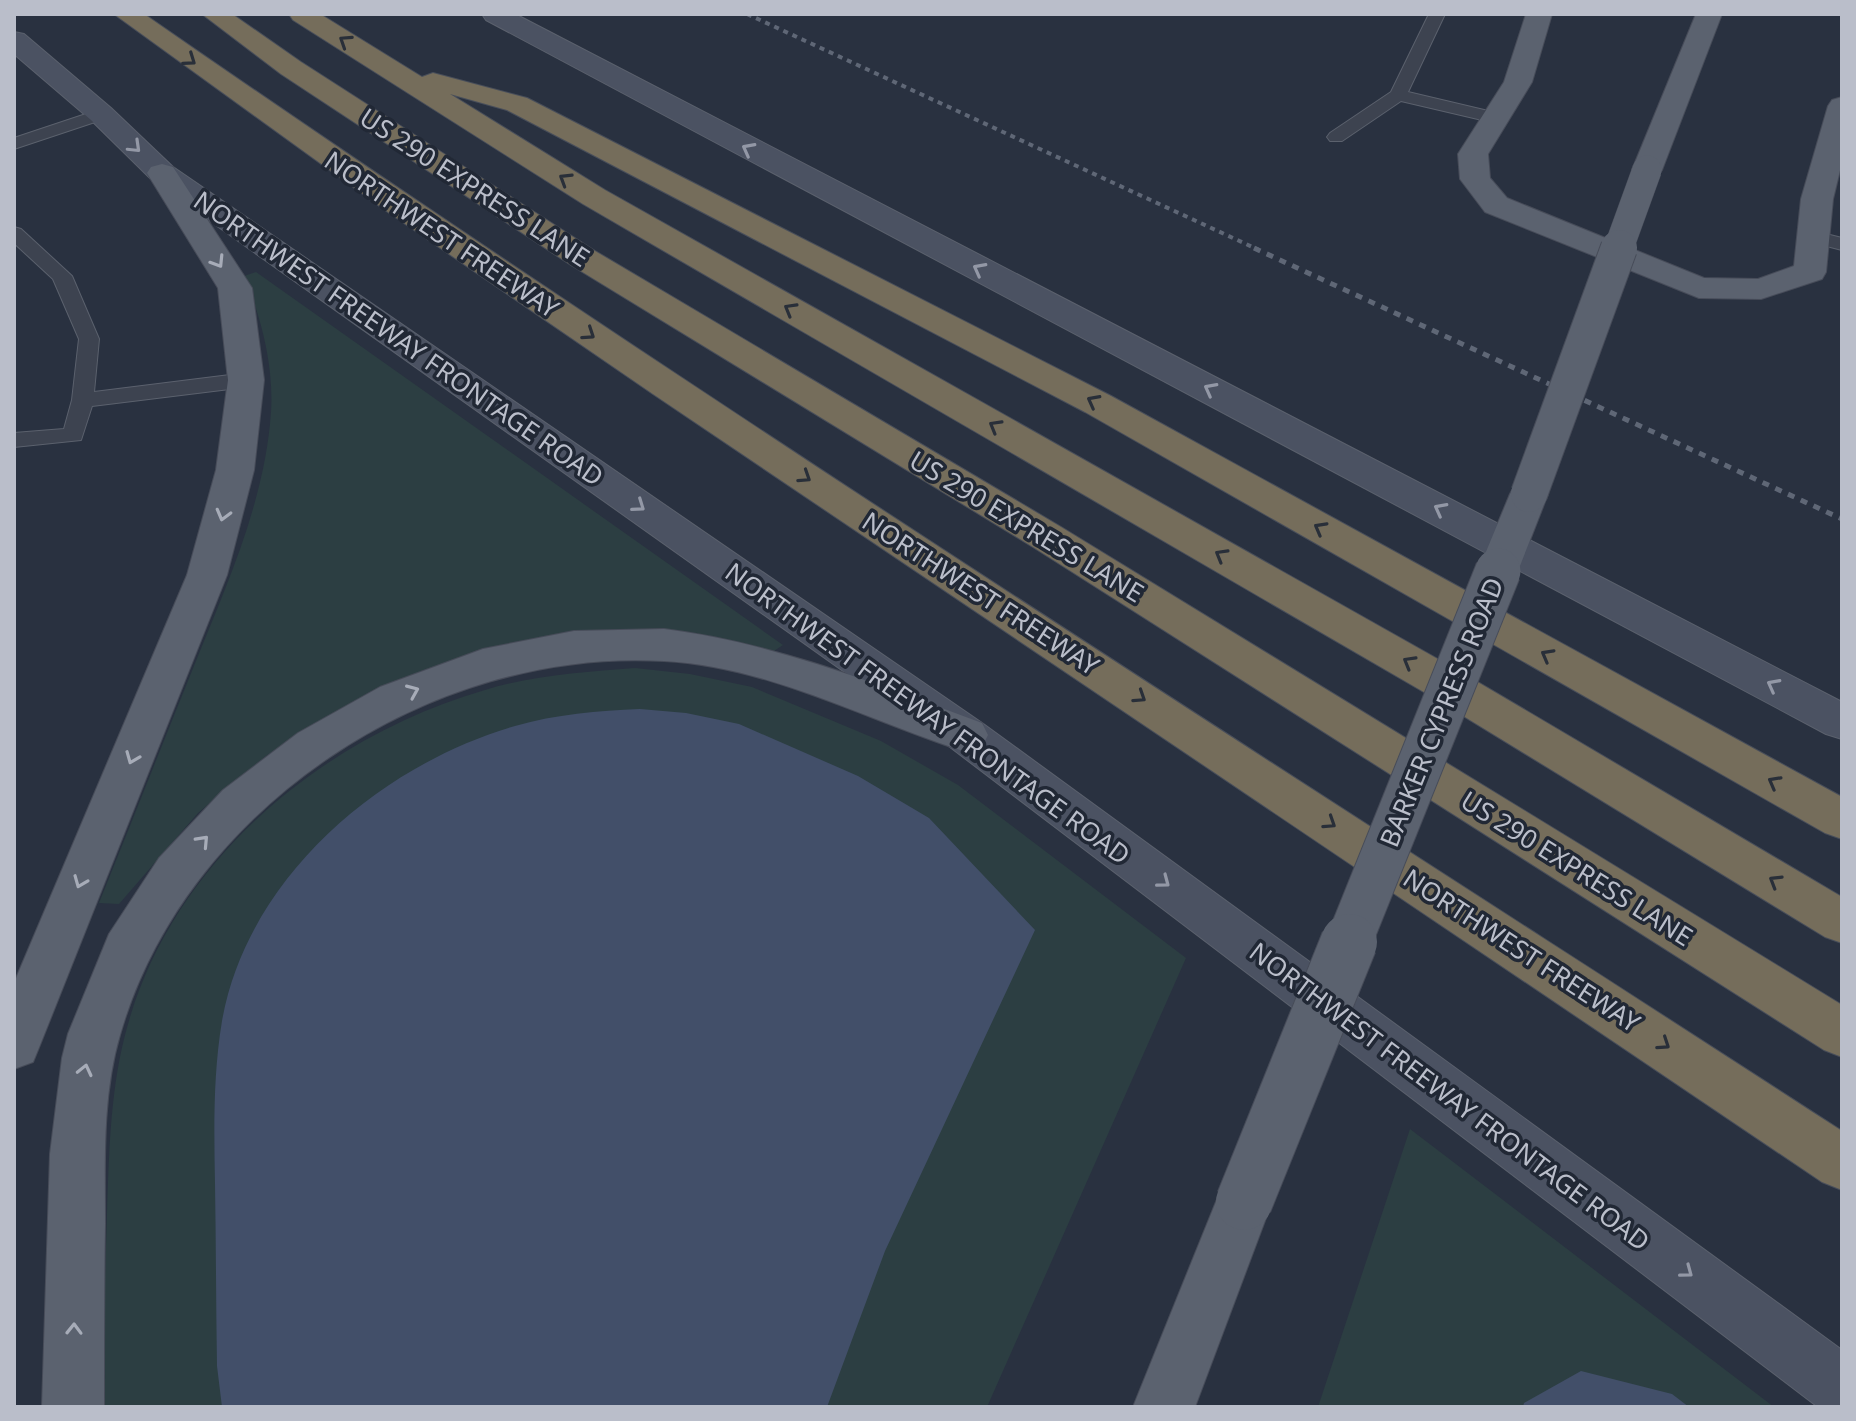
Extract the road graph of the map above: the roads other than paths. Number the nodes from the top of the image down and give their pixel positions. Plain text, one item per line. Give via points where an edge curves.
1 (127, 14) edge
2 (215, 14) edge
3 (302, 14) edge
4 (495, 14) edge
5 (1437, 14) edge
6 (1539, 14) edge
7 (1709, 14) edge
8 (14, 40) edge
9 (387, 69) junction
10 (1398, 95) junction
11 (1841, 112) edge
12 (101, 114) junction
13 (1495, 118) junction
14 (1336, 137) dead end
15 (14, 144) edge
16 (162, 173) junction
17 (14, 233) edge
18 (1828, 240) edge
19 (246, 380) junction
20 (83, 400) junction
21 (14, 440) edge
22 (1504, 558) junction
23 (1842, 722) edge
24 (966, 735) junction
25 (1842, 820) edge
26 (1842, 922) edge
27 (1842, 1033) edge
28 (14, 1045) edge
29 (1842, 1163) edge
30 (1842, 1387) edge
31 (73, 1407) edge
32 (1164, 1407) edge

1 -> 29 highway, NORTHWEST FREEWAY via 666,386
2 - 27 highway, US 290 EXPRESS LANE via 583,258 1047,537
9 -> 3 highway
22 -> 4 main road
5 - 10 lane
6 - 13 main road via 1518,82
7 - 22 main road, BARKER CYPRESS ROAD, bridge
8 - 12 main road, NORTHWEST FREEWAY FRONTAGE ROAD
25 -> 9 highway via 1098,404 560,125 517,104
26 -> 9 highway via 1444,683 594,197
10 - 13 lane
10 - 14 lane
11 - 18 main road via 1817,199
12 - 15 lane
12 -> 16 main road, NORTHWEST FREEWAY FRONTAGE ROAD
13 - 18 main road via 1473,154 1475,179 1496,205 1699,288 1761,289 1810,272
16 -> 19 main road via 235,288
16 -> 24 main road, NORTHWEST FREEWAY FRONTAGE ROAD
17 - 20 lane via 62,276 89,339
19 - 20 lane
19 -> 28 main road via 235,470 207,575
20 - 21 lane via 73,435
23 -> 22 main road
22 - 32 main road, BARKER CYPRESS ROAD, bridge
24 -> 30 main road, NORTHWEST FREEWAY FRONTAGE ROAD
31 -> 24 main road via 77,1136 94,1032 112,983 162,892 212,831 268,778 350,722 439,680 532,655 615,644 749,658

